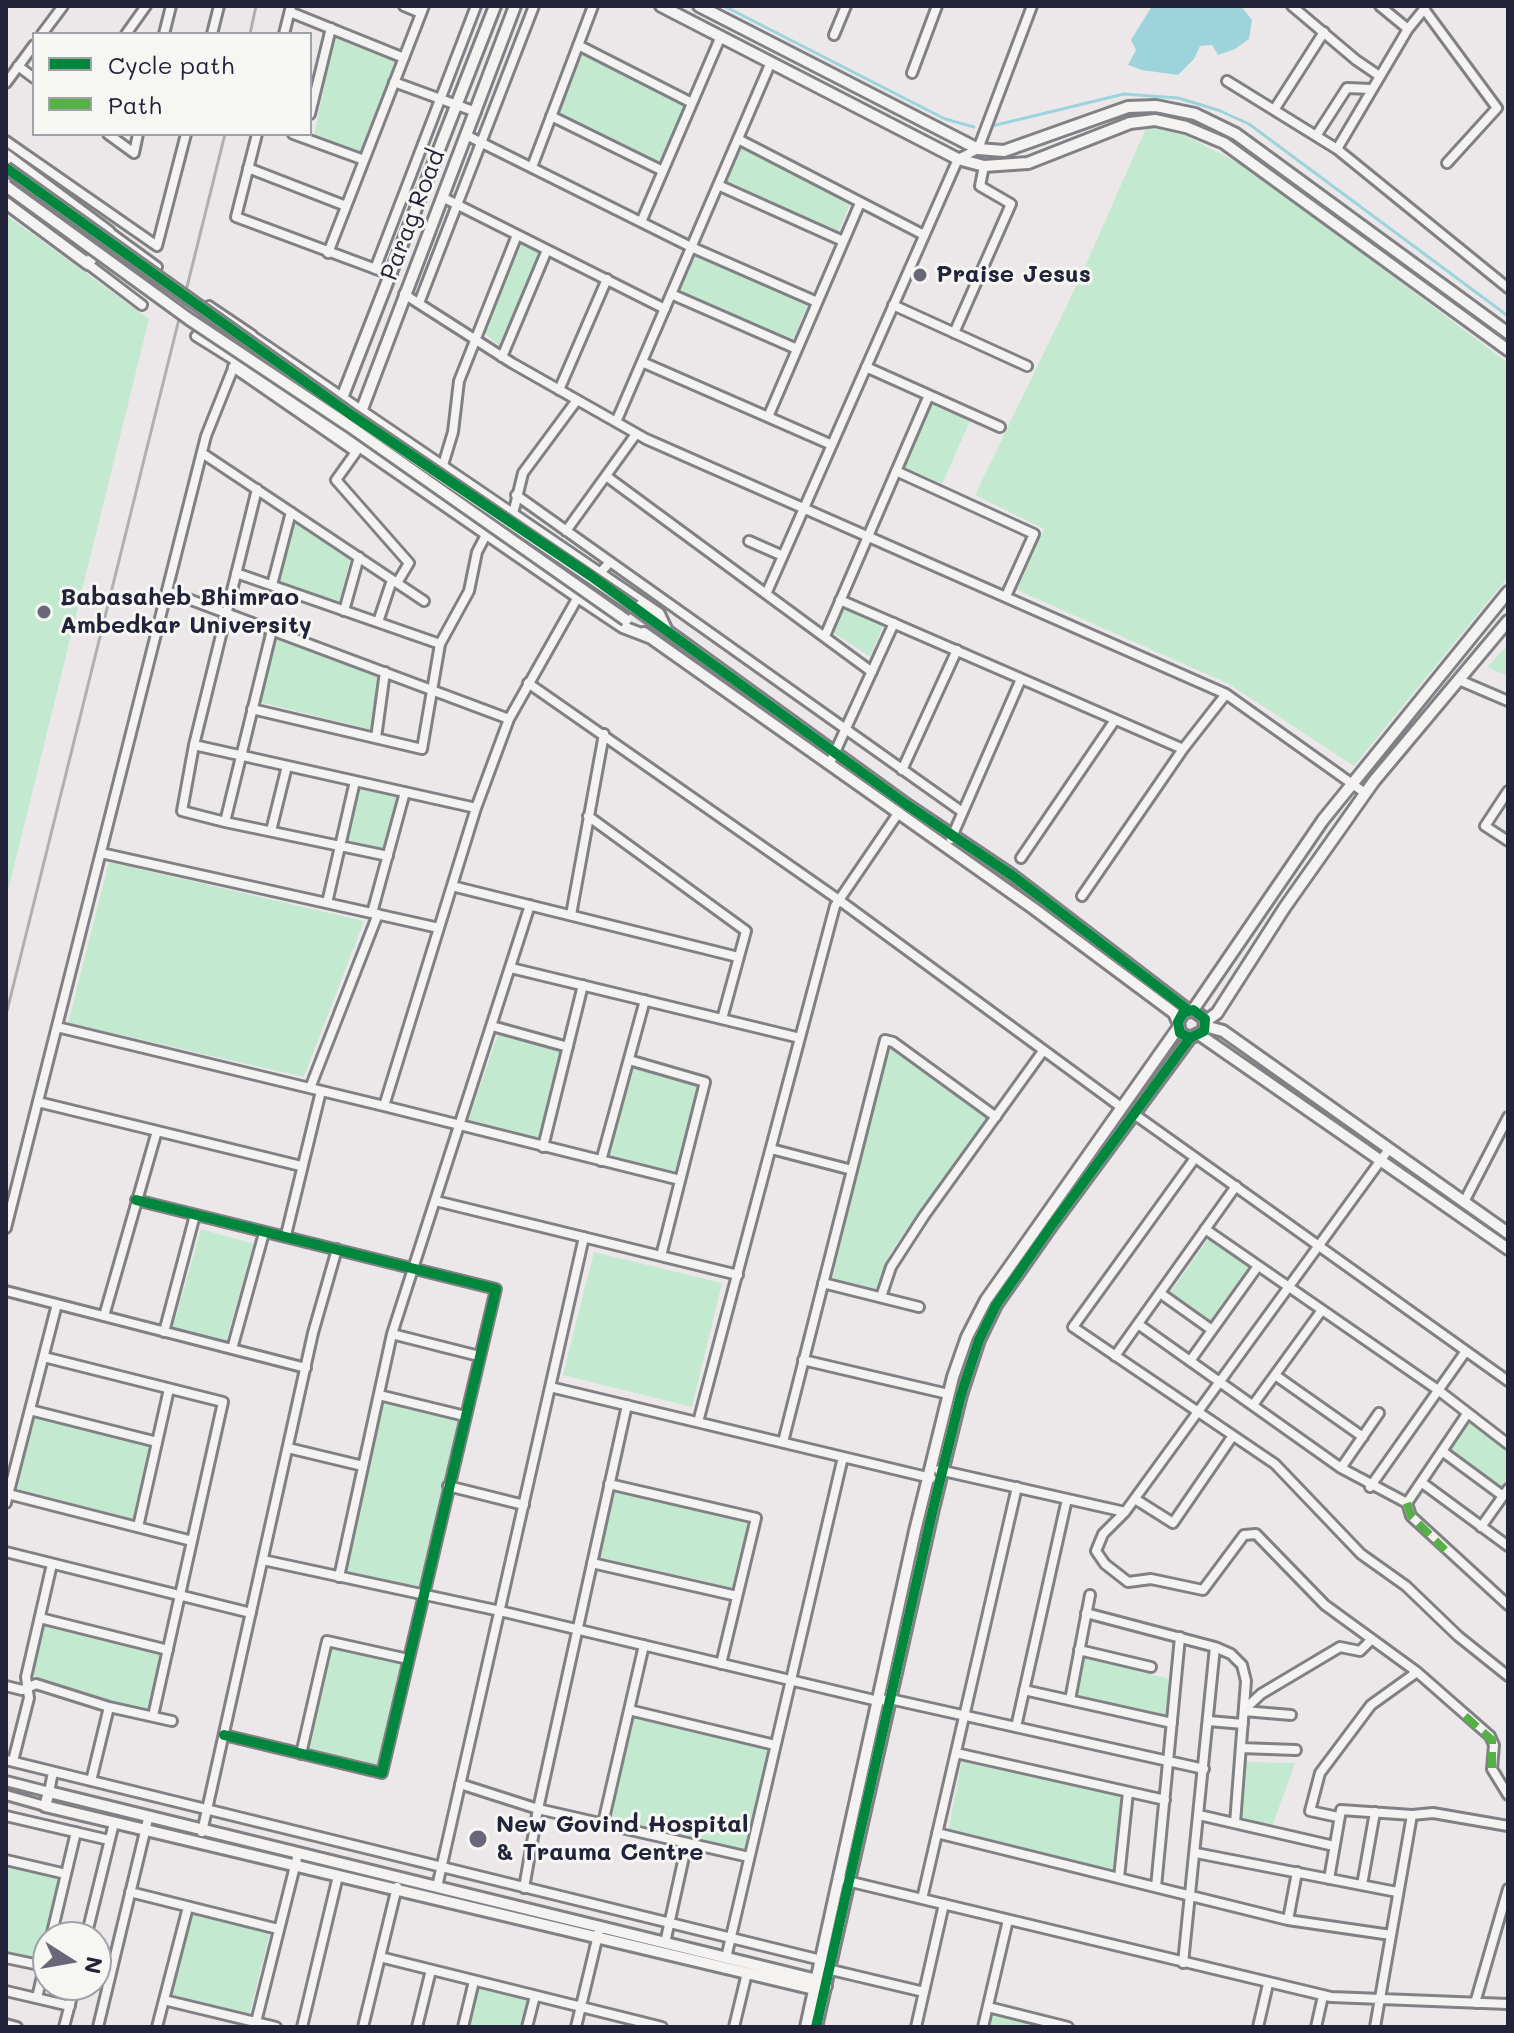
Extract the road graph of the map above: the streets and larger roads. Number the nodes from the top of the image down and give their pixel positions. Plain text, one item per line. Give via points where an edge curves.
1 (63, 6) edge
2 (146, 6) edge
3 (160, 6) edge
4 (219, 6) edge
5 (404, 6) edge
6 (476, 6) edge
7 (515, 6) edge
8 (534, 6) edge
9 (593, 6) edge
10 (661, 6) edge
11 (699, 6) edge
12 (846, 6) edge
13 (937, 6) edge
14 (1032, 6) edge
15 (1292, 6) edge
16 (1380, 6) edge
17 (489, 7) edge
18 (1425, 8) edge
19 (170, 9) edge
20 (291, 9) edge
21 (422, 10) edge
22 (331, 28) junction
23 (1408, 29) junction
24 (44, 32) edge
25 (127, 32) edge
26 (164, 32) edge
27 (212, 32) edge
28 (285, 32) edge
29 (1324, 32) junction
30 (834, 35) dead end
31 (721, 36) junction
32 (578, 45) junction
33 (32, 48) edge
34 (404, 58) junction
35 (771, 62) junction
36 (18, 66) junction
37 (462, 70) junction
38 (912, 73) dead end
39 (1378, 75) junction
40 (32, 76) edge
41 (1227, 81) dead end
42 (394, 82) junction
43 (6, 83) edge
44 (1371, 89) junction
45 (449, 102) junction
46 (692, 103) junction
47 (312, 106) edge
48 (1274, 110) junction
49 (476, 112) junction
50 (551, 116) junction
51 (466, 135) junction
52 (111, 136) edge
53 (138, 136) edge
54 (185, 136) edge
55 (256, 136) edge
56 (305, 136) edge
57 (1316, 136) junction
58 (738, 139) junction
59 (6, 141) edge
60 (481, 141) junction
61 (978, 149) junction
62 (1337, 149) junction
63 (6, 155) edge
64 (958, 159) junction
65 (364, 160) junction
66 (1447, 163) dead end
67 (984, 166) junction
68 (532, 167) junction
69 (6, 168) edge
70 (248, 168) junction
71 (663, 171) junction
72 (417, 183) junction
73 (718, 185) junction
74 (6, 186) edge
75 (442, 197) junction
76 (6, 203) edge
77 (860, 203) junction
78 (457, 204) junction
79 (346, 206) junction
80 (403, 220) junction
81 (641, 222) junction
82 (109, 232) junction
83 (517, 235) junction
84 (924, 235) junction
85 (843, 241) junction
86 (691, 247) junction
87 (547, 250) junction
88 (328, 253) junction
89 (88, 264) junction
90 (157, 267) dead end
91 (384, 272) junction
92 (607, 279) junction
93 (1508, 288) edge
94 (404, 294) junction
95 (671, 294) junction
96 (817, 302) junction
97 (419, 303) junction
98 (142, 305) dead end
99 (893, 305) junction
100 (209, 306) dead end
101 (665, 309) junction
102 (954, 333) junction
103 (1508, 333) edge
104 (252, 335) junction
105 (196, 336) dead end
106 (473, 338) junction
107 (797, 349) junction
108 (1508, 350) edge
109 (502, 357) junction
110 (642, 362) junction
111 (234, 364) junction
112 (1027, 366) dead end
113 (866, 367) junction
114 (559, 390) junction
115 (929, 395) junction
116 (343, 397) junction
117 (577, 400) junction
118 (364, 411) junction
119 (768, 417) junction
120 (616, 422) junction
121 (328, 423) junction
122 (1000, 427) dead end
123 (636, 434) junction
124 (351, 439) junction
125 (832, 445) junction
126 (202, 453) junction
127 (443, 465) junction
128 (896, 471) junction
129 (606, 476) junction
130 (257, 489) junction
131 (516, 495) junction
132 (804, 508) junction
133 (291, 512) junction
134 (513, 514) junction
135 (566, 531) junction
136 (487, 533) junction
137 (868, 536) junction
138 (749, 541) dead end
139 (783, 556) junction
140 (359, 557) junction
141 (610, 562) junction
142 (236, 573) junction
143 (600, 575) junction
144 (395, 581) junction
145 (272, 585) junction
146 (167, 591) junction
147 (767, 592) junction
148 (1508, 592) edge
149 (1006, 596) junction
150 (578, 597) junction
151 (840, 600) junction
152 (424, 601) dead end
153 (344, 611) junction
154 (226, 613) junction
155 (1508, 621) edge
156 (378, 622) junction
157 (894, 623) junction
158 (666, 629) junction
159 (272, 630) junction
160 (825, 636) junction
161 (649, 637) junction
162 (440, 644) junction
163 (957, 650) junction
164 (385, 672) junction
165 (872, 672) junction
166 (1021, 679) junction
167 (1459, 680) junction
168 (528, 683) junction
169 (433, 690) junction
170 (1226, 694) junction
171 (1508, 701) edge
172 (252, 709) junction
173 (509, 719) junction
174 (1115, 720) junction
175 (845, 731) junction
176 (604, 734) junction
177 (376, 738) junction
178 (194, 745) junction
179 (1183, 749) junction
180 (836, 751) junction
181 (241, 756) junction
182 (830, 763) junction
183 (287, 766) junction
184 (902, 770) junction
185 (355, 781) junction
186 (1353, 782) junction
187 (1508, 791) edge
188 (405, 792) junction
189 (1365, 793) junction
190 (476, 808) junction
191 (961, 811) junction
192 (899, 812) junction
193 (588, 816) junction
194 (225, 822) junction
195 (271, 831) junction
196 (954, 836) junction
197 (1508, 841) edge
198 (340, 846) junction
199 (947, 846) junction
200 (101, 853) junction
201 (388, 856) junction
202 (1021, 858) dead end
203 (452, 886) junction
204 (1082, 896) dead end
205 (839, 900) junction
206 (327, 903) junction
207 (530, 905) junction
208 (375, 914) junction
209 (571, 915) junction
210 (439, 928) junction
211 (738, 957) junction
212 (511, 968) junction
213 (583, 985) junction
214 (645, 1000) junction
215 (1191, 1010) junction
216 (722, 1019) junction
217 (1178, 1025) junction
218 (492, 1026) junction
219 (57, 1027) junction
220 (1200, 1030) junction
221 (800, 1038) junction
222 (568, 1047) junction
223 (1043, 1051) junction
224 (629, 1060) junction
225 (310, 1088) junction
226 (321, 1091) junction
227 (38, 1102) junction
228 (384, 1106) junction
229 (1121, 1107) junction
230 (1134, 1114) junction
231 (996, 1117) junction
232 (1508, 1117) edge
233 (460, 1128) junction
234 (157, 1131) junction
235 (543, 1147) junction
236 (771, 1149) junction
237 (1389, 1149) junction
238 (1195, 1158) junction
239 (1382, 1160) junction
240 (601, 1161) junction
241 (301, 1166) junction
242 (852, 1170) junction
243 (680, 1180) junction
244 (1236, 1186) junction
245 (136, 1200) junction
246 (436, 1201) junction
247 (1464, 1202) junction
248 (195, 1215) junction
249 (6, 1228) edge
250 (1205, 1229) junction
251 (264, 1233) junction
252 (1508, 1233) edge
253 (286, 1235) junction
254 (584, 1237) junction
255 (1320, 1246) junction
256 (337, 1249) junction
257 (1508, 1249) edge
258 (661, 1256) junction
259 (416, 1266) junction
260 (1258, 1266) junction
261 (738, 1275) junction
262 (823, 1283) junction
263 (1290, 1288) junction
264 (6, 1291) edge
265 (1160, 1293) junction
266 (881, 1297) junction
267 (57, 1304) junction
268 (919, 1307) dead end
269 (1322, 1310) junction
270 (104, 1316) junction
271 (1138, 1324) junction
272 (1212, 1330) junction
273 (164, 1332) junction
274 (392, 1334) junction
275 (232, 1349) junction
276 (1466, 1351) junction
277 (962, 1352) junction
278 (479, 1356) junction
279 (974, 1356) junction
280 (1115, 1356) junction
281 (44, 1357) junction
282 (803, 1360) junction
283 (1190, 1361) junction
284 (306, 1368) junction
285 (1275, 1375) junction
286 (1508, 1381) edge
287 (1221, 1383) junction
288 (550, 1387) junction
289 (169, 1389) junction
290 (1438, 1390) junction
291 (948, 1394) junction
292 (379, 1395) junction
293 (627, 1405) junction
294 (1253, 1405) junction
295 (30, 1410) junction
296 (1379, 1413) dead end
297 (1199, 1414) junction
298 (1467, 1414) junction
299 (465, 1416) junction
300 (698, 1422) junction
301 (1232, 1437) junction
302 (1363, 1437) junction
303 (157, 1442) junction
304 (783, 1442) junction
305 (1508, 1444) edge
306 (288, 1448) junction
307 (1442, 1451) junction
308 (843, 1457) junction
309 (363, 1466) junction
310 (1341, 1468) junction
311 (935, 1474) junction
312 (1421, 1482) junction
313 (609, 1484) junction
314 (448, 1486) junction
315 (1017, 1487) junction
316 (1370, 1487) junction
317 (1506, 1492) edge
318 (7, 1498) edge
319 (1067, 1499) junction
320 (1135, 1499) junction
321 (1407, 1503) junction
322 (524, 1505) junction
323 (1125, 1512) junction
324 (138, 1527) junction
325 (1481, 1527) junction
326 (192, 1541) junction
327 (1508, 1546) edge
328 (6, 1552) edge
329 (263, 1560) junction
330 (592, 1563) junction
331 (52, 1564) junction
332 (339, 1577) junction
333 (180, 1595) junction
334 (423, 1595) junction
335 (1090, 1595) dead end
336 (737, 1596) junction
337 (1508, 1605) edge
338 (500, 1611) junction
339 (251, 1613) junction
340 (1086, 1613) junction
341 (40, 1618) junction
342 (578, 1630) junction
343 (1180, 1637) junction
344 (1372, 1639) junction
345 (644, 1645) junction
346 (1215, 1647) junction
347 (168, 1650) junction
348 (1079, 1650) junction
349 (408, 1659) junction
350 (721, 1664) junction
351 (1151, 1667) dead end
352 (1417, 1672) junction
353 (1507, 1673) edge
354 (790, 1680) junction
355 (6, 1686) edge
356 (28, 1688) junction
357 (1024, 1690) junction
358 (884, 1700) junction
359 (1070, 1700) junction
360 (109, 1707) junction
361 (629, 1710) junction
362 (1244, 1711) junction
363 (964, 1715) junction
364 (1291, 1715) dead end
365 (153, 1716) junction
366 (172, 1721) dead end
367 (1209, 1721) junction
368 (1172, 1723) junction
369 (1243, 1724) junction
370 (1016, 1727) junction
371 (224, 1735) junction
372 (775, 1745) junction
373 (1241, 1748) junction
374 (1296, 1750) dead end
375 (956, 1753) junction
376 (301, 1754) junction
377 (9, 1760) edge
378 (1169, 1761) junction
379 (1204, 1769) junction
380 (53, 1772) junction
381 (6, 1781) edge
382 (91, 1781) junction
383 (460, 1784) junction
384 (49, 1792) junction
385 (1128, 1792) junction
386 (1508, 1795) edge
387 (7, 1798) edge
388 (1165, 1800) junction
389 (45, 1806) junction
390 (538, 1809) junction
391 (207, 1811) junction
392 (1375, 1812) junction
393 (1199, 1815) junction
394 (1412, 1815) junction
395 (6, 1816) edge
396 (1338, 1817) junction
397 (114, 1823) junction
398 (603, 1823) junction
399 (1235, 1823) junction
400 (147, 1825) junction
401 (1508, 1826) edge
402 (76, 1832) junction
403 (202, 1832) junction
404 (937, 1833) junction
405 (109, 1840) junction
406 (687, 1843) junction
407 (1334, 1846) junction
408 (1196, 1853) junction
409 (298, 1854) junction
410 (749, 1857) junction
411 (6, 1860) edge
412 (294, 1866) junction
413 (441, 1868) junction
414 (1297, 1872) junction
415 (66, 1874) junction
416 (338, 1876) junction
417 (399, 1878) junction
418 (1119, 1878) junction
419 (1329, 1879) junction
420 (844, 1881) junction
421 (1362, 1885) junction
422 (437, 1887) junction
423 (1156, 1887) junction
424 (524, 1888) junction
425 (1508, 1889) edge
426 (396, 1891) junction
427 (130, 1892) junction
428 (1397, 1892) junction
429 (1192, 1896) junction
430 (922, 1899) junction
431 (944, 1904) junction
432 (188, 1907) junction
433 (1008, 1920) junction
434 (1288, 1920) junction
435 (55, 1921) edge
436 (90, 1921) edge
437 (670, 1923) junction
438 (278, 1929) junction
439 (599, 1932) junction
440 (1391, 1935) junction
441 (731, 1938) junction
442 (665, 1943) junction
443 (380, 1957) junction
444 (6, 1958) edge
445 (726, 1958) junction
446 (32, 1963) edge
447 (1183, 1963) junction
448 (825, 1965) junction
449 (431, 1970) junction
450 (747, 1973) junction
451 (474, 1981) junction
452 (1268, 1984) junction
453 (819, 1985) junction
454 (6, 1991) edge
455 (924, 1992) junction
456 (535, 1996) junction
457 (1323, 1996) junction
458 (32, 1997) edge
459 (1381, 1999) junction
460 (164, 2000) junction
461 (49, 2001) edge
462 (71, 2001) edge
463 (1475, 2003) junction
464 (1508, 2004) edge
465 (70, 2006) junction
466 (988, 2007) junction
467 (580, 2008) junction
468 (256, 2022) junction
469 (1036, 2023) edge
470 (6, 2024) edge
471 (17, 2027) edge
472 (64, 2027) edge
473 (98, 2027) edge
474 (157, 2027) edge
475 (276, 2027) edge
476 (302, 2027) edge
477 (363, 2027) edge
478 (417, 2027) edge
479 (463, 2027) edge
480 (527, 2027) edge
481 (576, 2027) edge
482 (662, 2027) edge
483 (734, 2027) edge
484 (806, 2027) edge
485 (816, 2027) edge
486 (916, 2027) edge
487 (983, 2027) edge
488 (1068, 2027) edge
489 (1258, 2027) edge
490 (1316, 2027) edge
491 (1375, 2027) edge

1 - 24 street
2 - 25 street
3 - 19 street
4 - 27 street
5 - 21 street
6 - 37 street
7 - 49 street, Parag Road
8 - 60 street
9 - 32 street
10 - 31 street
11 - 61 street
12 - 30 street
13 - 38 street
14 - 61 street
15 - 29 street
16 - 23 street
17 - 37 street, Parag Road
18 - 23 street
18 - 66 street via 1497,108
19 - 26 street
20 - 22 street
20 - 28 street
21 - 34 street
22 - 34 street
22 - 47 street
23 - 39 street
29 - 39 street
29 - 48 street
31 - 35 street
31 - 46 street
32 - 46 street
32 - 50 street
33 - 36 street
34 - 42 street
35 - 58 street
35 - 64 street
36 - 40 street
36 - 43 street
37 - 45 street, Parag Road
37 - 45 street
39 - 44 street
41 - 48 street
42 - 45 street
42 - 65 street
44 - 57 street via 1347,88
44 - 62 street
45 - 49 street
45 - 72 street, Parag Road
45 - 72 street
46 - 71 street
48 - 57 street
49 - 51 street, Parag Road
50 - 68 street
50 - 71 street
51 - 60 street
51 - 75 street, Parag Road
52 - 53 street via 134,153
54 - 59 street via 157,246
55 - 70 street
56 - 65 street
57 - 62 street
58 - 73 street
58 - 77 street
60 - 68 street
60 - 78 street
61 - 64 street
61 - 103 street via 1004,151 1128,107 1195,114 1236,134
62 - 93 street
63 - 82 street
64 - 67 street
64 - 84 street
65 - 79 street
67 - 102 street via 980,186 1011,204
67 - 108 street via 1028,163 1130,123 1155,120 1186,127 1224,143
68 - 81 street
69 - 158 street, bridge via 350,414
70 - 79 street
70 - 88 street via 236,217
71 - 81 street
72 - 80 street, Parag Road
72 - 80 street
73 - 85 street
73 - 86 street
74 - 161 street, bridge
75 - 78 street
75 - 94 street, Parag Road
76 - 89 street
77 - 84 street
77 - 85 street
78 - 83 street
78 - 97 street
79 - 88 street
80 - 91 street, Parag Road
80 - 91 street
81 - 86 street
82 - 89 street
82 - 90 street
83 - 87 street
83 - 106 street
84 - 99 street
85 - 96 street
86 - 95 street
86 - 96 street
87 - 92 street
87 - 109 street
88 - 91 street
89 - 98 street
91 - 116 street, Parag Road
92 - 101 street
92 - 114 street
94 - 97 street
94 - 118 street, Parag Road
95 - 101 street
95 - 107 street
96 - 107 street
97 - 106 street
99 - 102 street
99 - 113 street
100 - 104 street
101 - 110 street
102 - 112 street
104 - 111 street
104 - 116 street
105 - 111 street
106 - 109 street
106 - 127 street
107 - 119 street
109 - 114 street
110 - 119 street
110 - 120 street
111 - 121 street
111 - 126 street
111 - 144 street via 356,452 336,480 409,563
113 - 115 street
113 - 125 street
114 - 117 street
115 - 122 street
115 - 128 street
116 - 118 street
116 - 121 street, Parag Road
117 - 120 street
117 - 131 street via 523,473
118 - 124 street, Parag Road
118 - 127 street
119 - 125 street
120 - 123 street
121 - 124 street
123 - 129 street
123 - 132 street
124 - 136 street
125 - 132 street
126 - 130 street
126 - 146 street
127 - 134 street
128 - 137 street
128 - 149 street via 1034,534
129 - 135 street
129 - 147 street
130 - 133 street
130 - 142 street
131 - 134 street
131 - 135 street
132 - 137 street
132 - 139 street
133 - 140 street
133 - 145 street
134 - 143 street
135 - 141 street
136 - 150 street
136 - 162 street via 469,591
137 - 149 street
137 - 151 street
138 - 139 street
139 - 147 street
140 - 144 street
140 - 153 street
141 - 143 street
141 - 175 street
142 - 145 street
142 - 154 street
143 - 150 street
143 - 158 street via 659,614
144 - 152 street
144 - 156 street
145 - 153 street
146 - 154 street
146 - 200 street
147 - 160 street
148 - 186 street
149 - 170 street
150 - 161 street via 623,627
150 - 168 street
151 - 157 street
151 - 160 street
153 - 156 street
154 - 159 street
154 - 178 street
155 - 167 street
156 - 162 street
157 - 163 street
157 - 165 street
158 - 180 street
159 - 164 street
159 - 172 street
160 - 165 street
161 - 182 street
162 - 169 street
163 - 166 street
163 - 184 street
164 - 169 street
164 - 177 street
165 - 175 street
166 - 174 street
166 - 191 street
167 - 171 street
167 - 189 street
168 - 173 street
168 - 176 street
169 - 173 street
169 - 177 street via 422,749
170 - 179 street
170 - 186 street
172 - 177 street
172 - 181 street
173 - 190 street
174 - 179 street
174 - 202 street
175 - 180 street
175 - 184 street
176 - 193 street
176 - 205 street
178 - 181 street
178 - 194 street via 182,811
179 - 204 street
180 - 182 street
180 - 196 street
181 - 183 street
181 - 194 street
182 - 192 street
183 - 185 street
183 - 195 street
184 - 191 street
185 - 188 street
185 - 198 street
186 - 189 street
186 - 215 street
187 - 197 street via 1485,826
188 - 190 street
188 - 201 street
189 - 220 street via 1217,1013
190 - 203 street
191 - 196 street
192 - 199 street
192 - 205 street
193 - 209 street
193 - 211 street via 746,931
194 - 195 street
195 - 198 street
196 - 199 street
196 - 215 street
198 - 201 street
198 - 206 street
199 - 217 street via 1174,1013
200 - 206 street
200 - 219 street
201 - 208 street
203 - 207 street
203 - 210 street
205 - 221 street
205 - 223 street
206 - 208 street
207 - 209 street
207 - 212 street
208 - 210 street
208 - 225 street
209 - 211 street
210 - 228 street
211 - 216 street
212 - 213 street
212 - 218 street
213 - 214 street
213 - 222 street
214 - 216 street
214 - 224 street
215 - 217 street
215 - 220 street via 1203,1015
216 - 221 street
217 - 220 street
217 - 229 street
218 - 222 street
218 - 233 street
219 - 225 street
219 - 227 street
220 - 230 street
220 - 237 street via 1223,1031
220 - 239 street
221 - 236 street
222 - 235 street
223 - 229 street
223 - 231 street
224 - 240 street
224 - 243 street via 705,1082
225 - 226 street
226 - 228 street
226 - 241 street
227 - 234 street
227 - 249 street
228 - 233 street
229 - 277 street via 986,1300
230 - 238 street
230 - 279 street via 996,1305
231 - 242 street via 885,1040
231 - 266 street via 891,1267
232 - 247 street
233 - 235 street
233 - 246 street
234 - 241 street
234 - 245 street
235 - 240 street
236 - 242 street
236 - 261 street
237 - 239 street
237 - 247 street
238 - 244 street
238 - 280 street via 1073,1327
239 - 255 street
239 - 257 street
240 - 243 street
241 - 253 street
242 - 262 street
243 - 258 street
244 - 250 street
244 - 255 street
245 - 248 street
245 - 270 street
246 - 254 street
246 - 259 street
247 - 252 street
248 - 251 street
248 - 273 street
250 - 260 street
250 - 265 street
251 - 253 street
251 - 275 street
253 - 256 street
254 - 258 street
254 - 288 street
255 - 263 street
255 - 276 street
256 - 259 street
256 - 284 street
258 - 261 street
259 - 274 street
259 - 278 street via 496,1289
260 - 263 street
260 - 272 street
261 - 300 street
262 - 266 street
262 - 282 street
263 - 269 street
263 - 287 street
264 - 267 street
265 - 271 street
265 - 272 street
266 - 268 street
267 - 270 street
267 - 281 street
269 - 285 street
269 - 290 street
270 - 273 street
271 - 280 street
271 - 283 street
272 - 283 street
273 - 275 street
274 - 278 street
274 - 292 street
275 - 284 street
276 - 286 street
276 - 290 street
277 - 279 street
277 - 291 street
278 - 299 street
279 - 311 street
280 - 297 street
281 - 289 street
281 - 295 street
282 - 291 street
282 - 304 street
283 - 287 street
284 - 306 street
285 - 294 street
285 - 302 street
287 - 294 street
287 - 297 street
288 - 293 street
288 - 322 street
289 - 303 street
289 - 326 street via 223,1402
290 - 298 street
290 - 316 street
291 - 311 street
292 - 299 street
292 - 309 street
293 - 300 street
293 - 313 street
294 - 310 street
295 - 303 street
295 - 318 street
296 - 302 street
297 - 301 street
297 - 320 street
298 - 305 street
298 - 307 street
299 - 314 street
300 - 304 street
301 - 320 street via 1173,1523
301 - 353 street via 1275,1464 1361,1554
302 - 310 street
303 - 324 street
304 - 308 street
306 - 309 street
306 - 329 street
307 - 312 street
307 - 317 street
308 - 311 street
308 - 354 street
309 - 332 street
310 - 316 street
311 - 315 street
311 - 358 street
312 - 321 street
312 - 325 street
313 - 330 street
313 - 336 street via 756,1518
314 - 322 street
314 - 334 street
315 - 319 street
315 - 363 street
316 - 321 street
317 - 325 street
318 - 324 street
319 - 323 street
319 - 357 street
320 - 323 street
321 - 337 street via 1411,1516
322 - 338 street
323 - 344 street via 1103,1534 1096,1551 1122,1580 1151,1579 1203,1590 1244,1535 1253,1533 1325,1605
324 - 326 street
325 - 327 street
326 - 333 street
328 - 331 street
329 - 332 street
329 - 339 street
330 - 336 street
330 - 342 street
331 - 333 street
331 - 341 street
332 - 334 street
333 - 339 street
333 - 347 street
334 - 338 street
334 - 349 street
335 - 340 street
336 - 350 street
338 - 342 street
338 - 383 street
339 - 371 street
340 - 343 street
340 - 348 street
341 - 347 street
341 - 356 street
342 - 345 street
342 - 390 street
343 - 346 street
343 - 368 street
344 - 352 street
344 - 362 street via 1360,1651 1340,1647 1261,1694
345 - 350 street
345 - 361 street
346 - 362 street via 1242,1665
346 - 367 street
347 - 365 street
348 - 351 street
348 - 359 street
349 - 376 street via 327,1641
349 - 376 street via 382,1773
350 - 354 street
352 - 386 street via 1490,1736 1495,1751 1492,1769
352 - 396 street via 1371,1705 1320,1773 1310,1811
354 - 358 street
354 - 372 street
355 - 356 street
356 - 360 street via 36,1684
356 - 377 street
357 - 359 street
357 - 370 street
358 - 363 street
358 - 420 street
359 - 368 street
360 - 365 street
360 - 382 street
361 - 372 street
361 - 398 street
362 - 364 street
362 - 369 street
363 - 370 street
363 - 375 street
365 - 366 street
367 - 369 street
367 - 379 street
368 - 378 street
369 - 373 street
370 - 378 street
371 - 376 street
371 - 391 street
372 - 410 street
373 - 374 street
373 - 399 street
375 - 385 street
375 - 404 street
377 - 380 street
378 - 379 street
378 - 388 street
379 - 393 street
380 - 382 street
380 - 384 street
381 - 384 street
382 - 391 street
383 - 390 street
383 - 413 street
384 - 389 street
384 - 400 street
385 - 388 street
385 - 418 street
387 - 389 street
388 - 423 street
389 - 397 street
390 - 398 street
390 - 424 street
391 - 403 street
391 - 413 street
392 - 394 street
392 - 396 street via 1341,1810
392 - 421 street
393 - 399 street
393 - 408 street
394 - 401 street via 1433,1813
394 - 428 street
395 - 402 street
396 - 407 street
397 - 400 street
397 - 405 street
398 - 406 street
399 - 407 street
400 - 403 street
400 - 412 street
400 - 427 street
402 - 405 street
402 - 415 street
403 - 409 street
404 - 418 street
404 - 430 street
405 - 436 street
406 - 410 street
406 - 437 street
407 - 419 street
408 - 414 street
408 - 429 street
409 - 412 street
409 - 417 street
410 - 441 street
411 - 415 street
412 - 416 street
412 - 438 street
413 - 422 street
413 - 424 street
414 - 419 street
414 - 434 street
415 - 435 street
416 - 426 street
416 - 476 street
417 - 422 street
417 - 426 street
418 - 423 street
419 - 421 street
420 - 430 street
420 - 448 street
421 - 428 street
422 - 439 street
423 - 429 street
424 - 437 street
425 - 463 street
426 - 439 street
426 - 443 street
427 - 432 street
427 - 473 street
428 - 440 street
429 - 434 street
429 - 447 street
430 - 431 street
431 - 433 street
431 - 455 street
432 - 438 street
432 - 460 street
433 - 447 street
433 - 466 street
434 - 440 street
437 - 441 street
437 - 442 street
438 - 468 street
439 - 442 street
439 - 450 street
439 - 467 street
440 - 459 street
441 - 445 street
441 - 448 street
442 - 445 street
443 - 449 street
443 - 477 street
444 - 446 street
445 - 453 street
447 - 452 street
448 - 453 street
448 - 455 street
449 - 451 street
449 - 478 street
450 - 453 street
450 - 483 street
451 - 456 street
451 - 479 street
452 - 457 street
452 - 489 street
453 - 484 street
453 - 485 street
454 - 458 street
455 - 486 street
456 - 467 street
456 - 480 street
457 - 459 street
457 - 490 street
459 - 463 street
459 - 491 street
460 - 468 street
460 - 474 street
461 - 465 street
462 - 465 street
463 - 464 street
465 - 472 street
466 - 469 street
466 - 487 street
467 - 481 street
467 - 482 street
468 - 475 street
469 - 488 street
470 - 471 street

